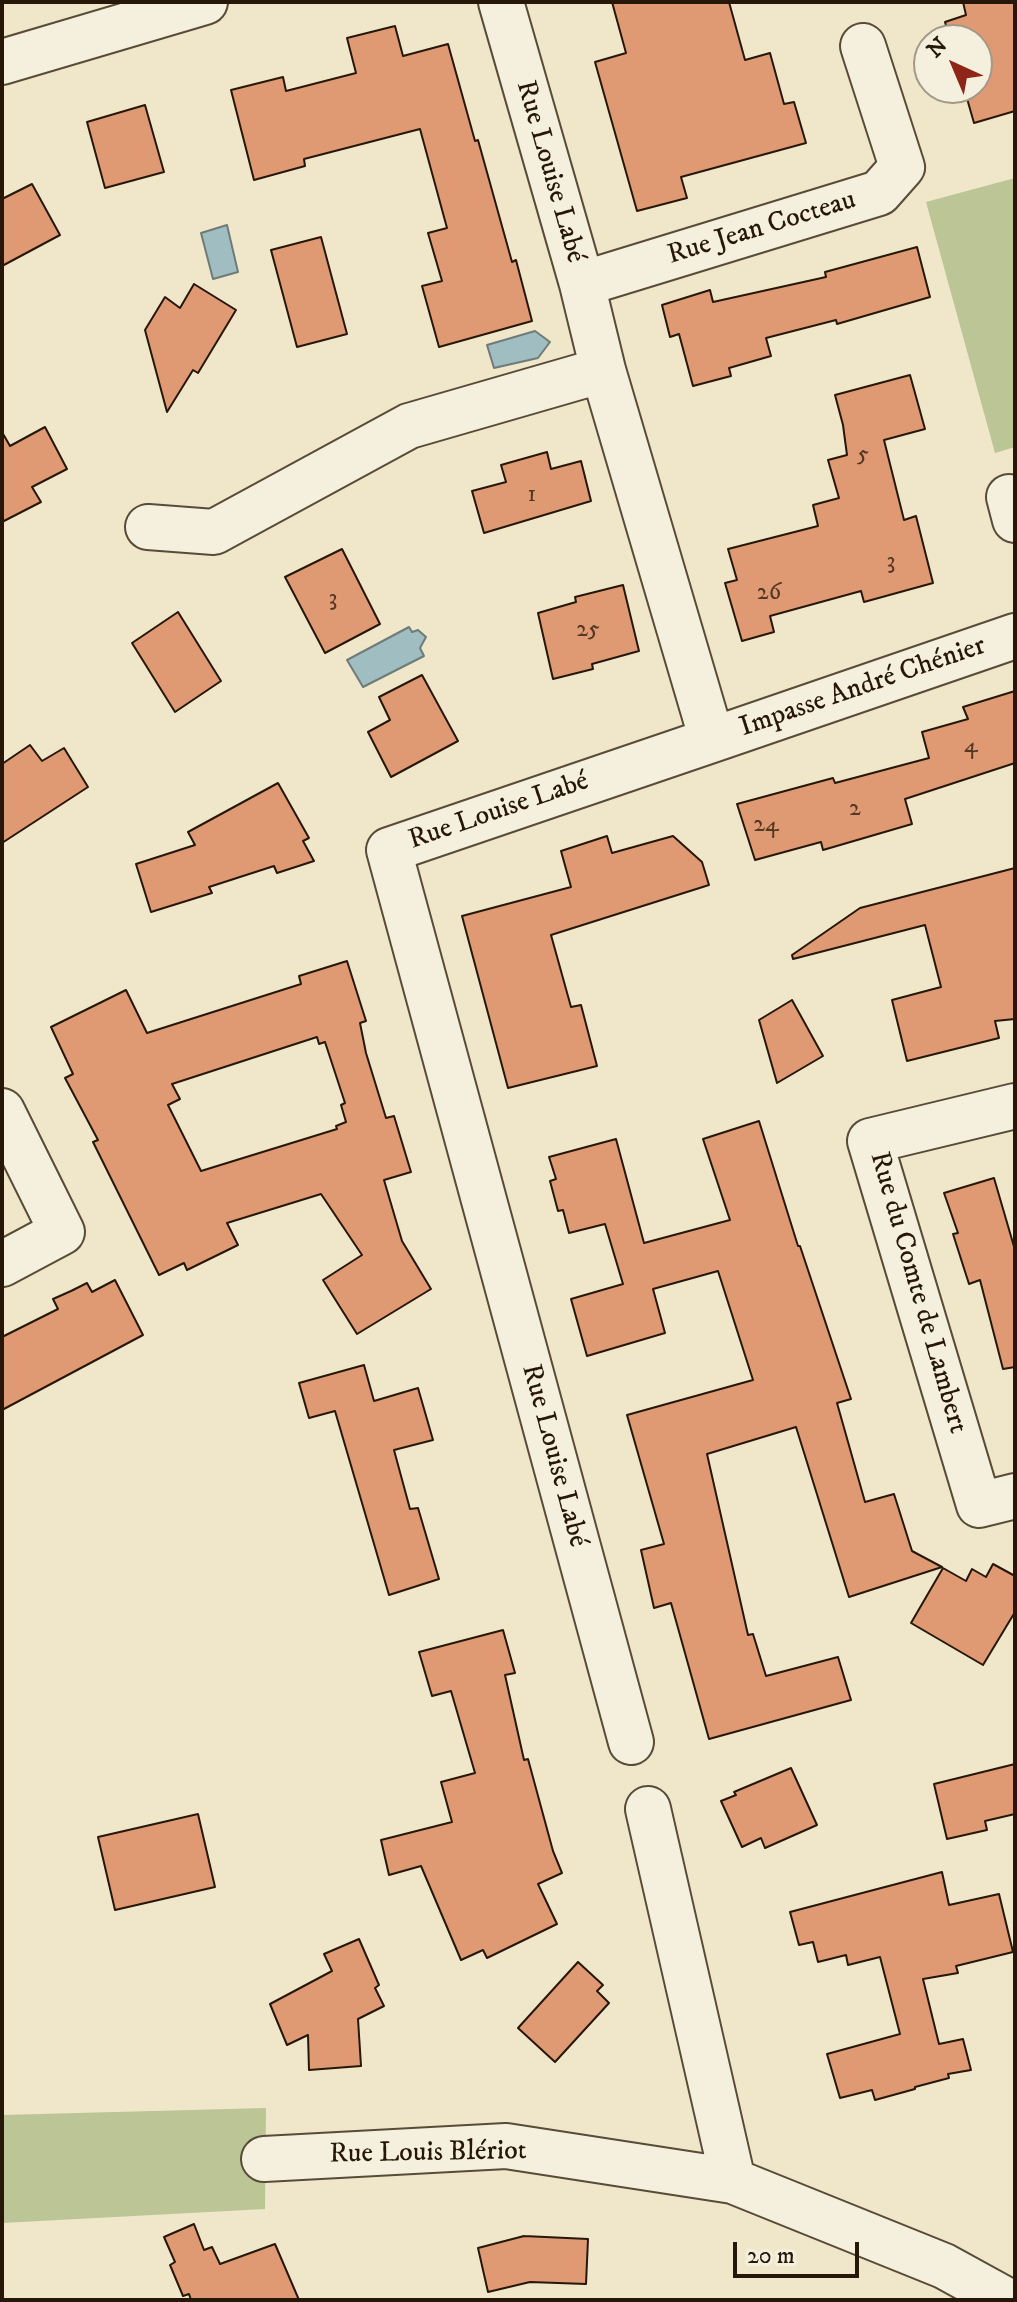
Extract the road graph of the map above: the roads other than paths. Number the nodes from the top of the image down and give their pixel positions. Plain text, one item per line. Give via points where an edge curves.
1 (205, 2) edge
2 (501, 2) edge
3 (863, 46) dead end
4 (2, 62) edge
5 (582, 284) junction
6 (603, 370) junction
7 (148, 527) dead end
8 (1015, 636) edge
9 (712, 740) junction
10 (1015, 1106) edge
11 (2, 1111) edge
12 (2, 1264) edge
13 (1015, 1496) edge
14 (631, 1742) dead end
15 (648, 1809) dead end
16 (264, 2159) dead end
17 (733, 2181) junction
18 (1006, 2300) edge

1 - 4 street
2 - 5 street, Rue Louise Labé
3 - 5 street, Rue Jean Cocteau via 902,167 879,193
5 - 6 street, Rue Louise Labé
6 - 7 street via 409,426 214,532
6 - 9 street, Rue Louise Labé
8 - 9 street, Impasse André Chénier
9 - 14 street, Rue Louise Labé via 389,850
10 - 13 street, Rue du Comte de Lambert via 870,1141 979,1505
11 - 12 street via 62,1232
15 - 17 street
16 - 17 street, Rue Louis Blériot via 506,2146
17 - 18 street, Rue Louis Blériot via 944,2266

